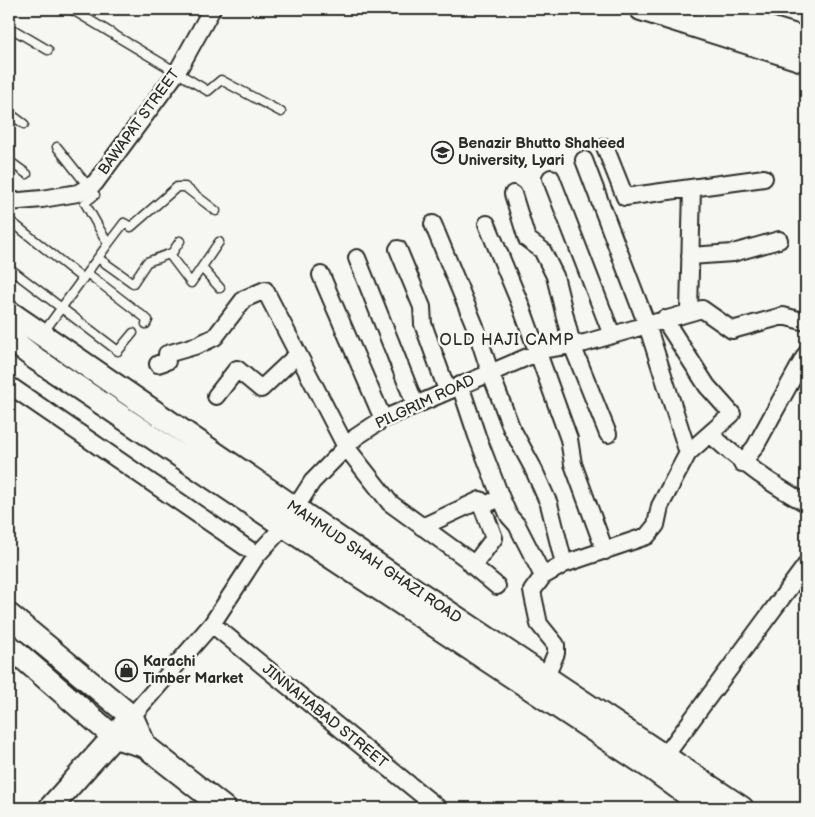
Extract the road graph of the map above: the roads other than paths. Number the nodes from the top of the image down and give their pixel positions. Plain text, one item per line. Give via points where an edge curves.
1 (71, 9) edge
2 (212, 9) edge
3 (641, 9) edge
4 (706, 9) edge
5 (746, 23) edge
6 (9, 27) edge
7 (806, 39) edge
8 (48, 50) dead end
9 (806, 61) edge
10 (177, 72) junction
11 (282, 112) dead end
12 (9, 113) edge
13 (24, 124) dead end
14 (57, 147) dead end
15 (605, 147) dead end
16 (584, 160) dead end
17 (9, 161) edge
18 (27, 174) dead end
19 (551, 178) dead end
20 (764, 178) dead end
21 (88, 186) junction
22 (692, 188) junction
23 (513, 194) dead end
24 (9, 202) edge
25 (216, 211) dead end
26 (13, 223) dead end
27 (433, 224) dead end
28 (487, 224) dead end
29 (180, 240) dead end
30 (779, 240) dead end
31 (219, 242) dead end
32 (108, 244) junction
33 (398, 249) dead end
34 (168, 254) junction
35 (690, 256) junction
36 (98, 258) junction
37 (357, 258) dead end
38 (9, 268) edge
39 (202, 268) junction
40 (321, 275) dead end
41 (85, 276) junction
42 (220, 288) dead end
43 (62, 308) junction
44 (9, 312) edge
45 (689, 312) junction
46 (664, 319) junction
47 (806, 322) edge
48 (146, 324) dead end
49 (646, 325) junction
50 (133, 333) dead end
51 (42, 334) junction
52 (612, 335) junction
53 (9, 338) edge
54 (572, 345) junction
55 (538, 352) junction
56 (298, 354) junction
57 (806, 354) edge
58 (158, 364) dead end
59 (490, 372) junction
60 (9, 385) edge
61 (454, 387) junction
62 (216, 396) dead end
63 (415, 404) junction
64 (383, 419) junction
65 (608, 434) dead end
66 (710, 434) junction
67 (346, 447) junction
68 (688, 453) junction
69 (742, 463) junction
70 (501, 498) junction
71 (806, 503) edge
72 (482, 506) junction
73 (289, 517) junction
74 (422, 528) junction
75 (604, 551) junction
76 (257, 555) junction
77 (564, 564) junction
78 (806, 565) edge
79 (473, 566) junction
80 (543, 576) junction
81 (497, 586) dead end
82 (9, 615) edge
83 (212, 624) junction
84 (9, 646) edge
85 (546, 677) junction
86 (131, 717) junction
87 (114, 737) junction
88 (145, 746) junction
89 (659, 763) junction
90 (421, 803) edge
91 (50, 808) edge
92 (224, 808) edge
93 (438, 808) edge
94 (706, 808) edge
95 (742, 808) edge

1 - 10 lane
2 - 10 street, BAWAPAT STREET
3 - 5 street
4 - 5 street
5 - 7 street
5 - 9 street
6 - 8 lane
10 - 11 lane via 208,90 221,80
10 - 21 street, BAWAPAT STREET via 95,183
12 - 13 lane
14 - 21 lane
15 - 22 street via 625,198
16 - 49 street
17 - 18 lane
19 - 52 street
20 - 22 street
21 - 24 street, BAWAPAT STREET via 78,193
21 - 32 lane via 95,195 85,203
22 - 35 street
23 - 54 street via 527,239 542,250 555,276
25 - 32 lane via 185,187 178,187 131,227 124,223
26 - 41 lane
27 - 59 street via 475,326
28 - 55 street
29 - 34 lane
30 - 35 street via 733,254
31 - 39 lane
32 - 36 lane
33 - 61 street via 422,307 423,324
34 - 36 lane via 147,262 133,283
34 - 39 lane via 191,283
35 - 45 street
36 - 41 lane
37 - 63 street
38 - 43 lane
39 - 42 lane
40 - 64 street
41 - 43 lane
41 - 48 lane via 148,320
43 - 50 lane via 118,351
43 - 51 lane
44 - 51 street, MAHMUD SHAH GHAZI ROAD
45 - 46 street, PILGRIM ROAD
45 - 47 street, PILGRIM ROAD via 702,309 732,330 783,316
46 - 49 street, PILGRIM ROAD
46 - 66 street via 708,386 732,414
49 - 52 street, PILGRIM ROAD
49 - 68 street
51 - 73 street, MAHMUD SHAH GHAZI ROAD
52 - 54 street, PILGRIM ROAD
53 - 73 street, MAHMUD SHAH GHAZI ROAD via 36,359
54 - 55 street, PILGRIM ROAD
54 - 65 street
55 - 59 street, PILGRIM ROAD
55 - 75 street
56 - 58 street via 265,290 244,299 216,337 167,354 166,361
56 - 62 street via 261,389 237,369
56 - 67 street
57 - 69 street via 755,447
59 - 61 street, PILGRIM ROAD
59 - 77 street via 548,504
60 - 76 street
61 - 63 street, PILGRIM ROAD
61 - 70 street
63 - 64 street, PILGRIM ROAD
64 - 67 street, PILGRIM ROAD
66 - 68 street
66 - 69 street
67 - 73 street, PILGRIM ROAD via 312,482
67 - 74 street via 390,503
68 - 75 street via 660,506 656,525 647,536
69 - 71 street via 783,492
70 - 72 street
70 - 80 street
72 - 74 street via 480,500
72 - 79 street via 494,538
73 - 76 street, PILGRIM ROAD
73 - 85 street, MAHMUD SHAH GHAZI ROAD
73 - 89 street, MAHMUD SHAH GHAZI ROAD
74 - 79 street
75 - 77 street
76 - 83 street, PILGRIM ROAD
77 - 80 street
78 - 89 street
79 - 81 street
80 - 85 street via 532,591 538,624 556,645
82 - 86 street
83 - 86 street, PILGRIM ROAD
83 - 90 street, JINNAHABAD STREET
84 - 87 street
85 - 89 street, MAHMUD SHAH GHAZI ROAD
86 - 87 street
86 - 88 street
87 - 88 street
87 - 91 street
88 - 92 street
89 - 94 street, MAHMUD SHAH GHAZI ROAD
89 - 95 street, MAHMUD SHAH GHAZI ROAD
90 - 93 street, JINNAHABAD STREET

